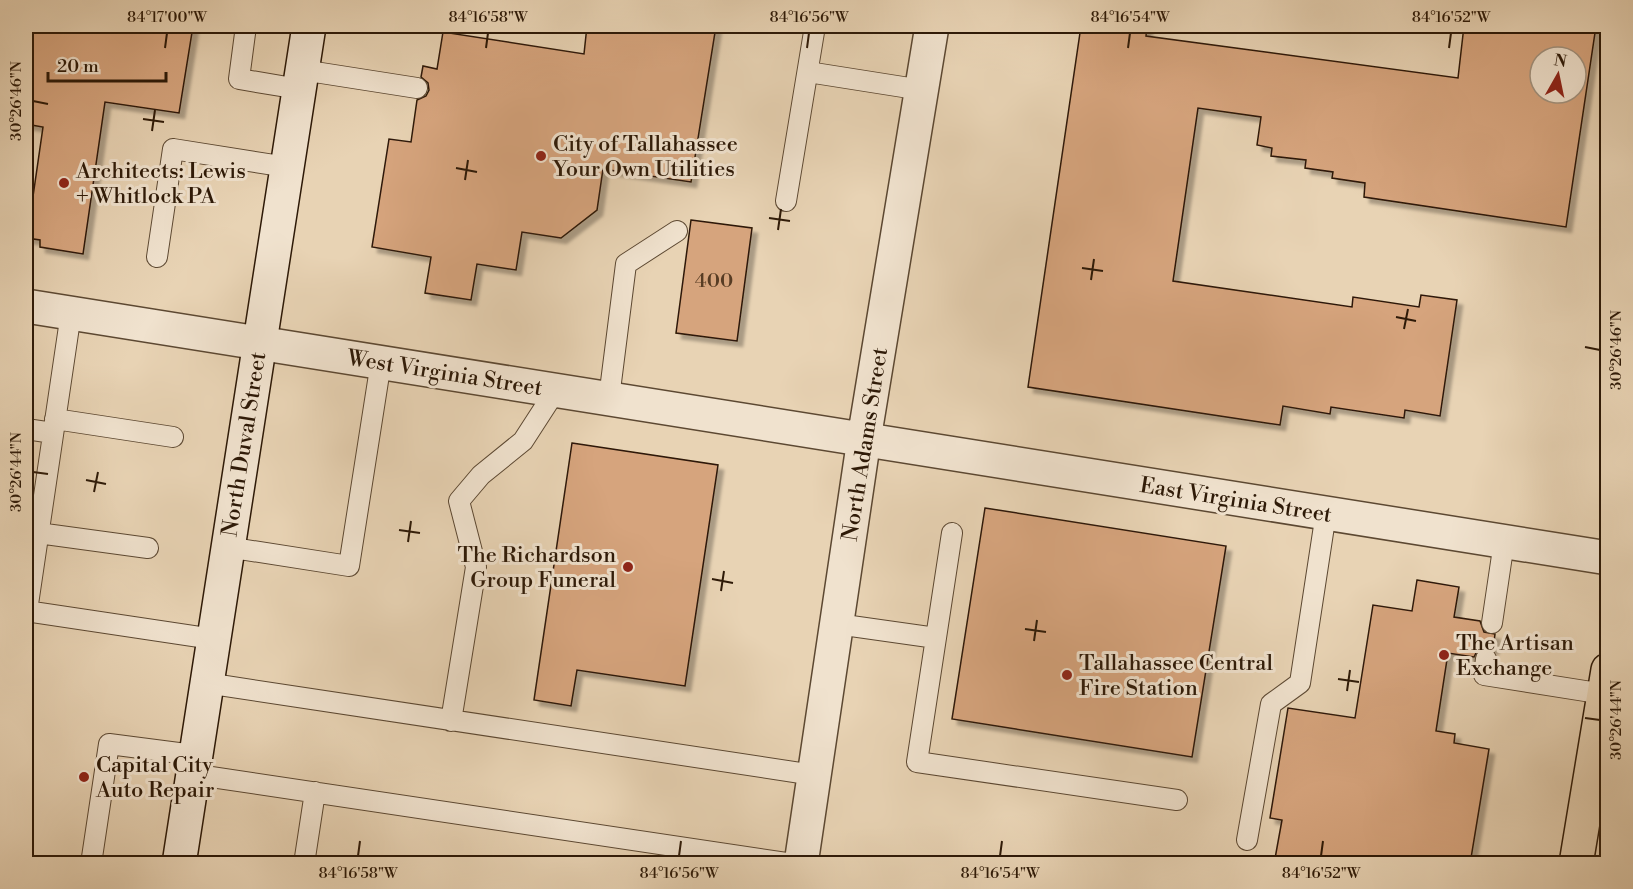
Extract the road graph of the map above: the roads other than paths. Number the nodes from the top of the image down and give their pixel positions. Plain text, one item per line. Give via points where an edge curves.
1 (246, 26) edge
2 (309, 26) edge
3 (815, 26) edge
4 (932, 26) edge
5 (808, 72) junction
6 (301, 80) junction
7 (417, 88) dead end
8 (922, 90) junction
9 (287, 167) junction
10 (786, 201) dead end
11 (677, 231) dead end
12 (157, 257) dead end
13 (26, 306) edge
14 (71, 313) junction
15 (259, 343) junction
16 (381, 362) junction
17 (556, 390) junction
18 (609, 398) junction
19 (54, 426) junction
20 (26, 429) edge
21 (173, 437) dead end
22 (864, 439) junction
23 (34, 506) edge
24 (1326, 513) junction
25 (38, 532) junction
26 (952, 533) dead end
27 (1504, 542) junction
28 (227, 547) junction
29 (148, 548) dead end
30 (1608, 558) edge
31 (26, 611) edge
32 (1492, 623) dead end
33 (837, 624) junction
34 (936, 638) junction
35 (213, 639) junction
36 (1486, 659) dead end
37 (1606, 682) edge
38 (206, 683) junction
39 (451, 721) junction
40 (193, 765) junction
41 (814, 776) junction
42 (315, 792) junction
43 (1177, 800) dead end
44 (1247, 840) dead end
45 (91, 864) edge
46 (178, 864) edge
47 (304, 864) edge
48 (793, 864) edge
49 (801, 864) edge
50 (1576, 864) edge

1 - 6 lane via 239,79
2 - 6 street, North Duval Street
3 - 5 lane
4 - 8 street, North Adams Street
5 - 8 lane
5 - 10 lane
6 - 7 lane
6 - 9 street, North Duval Street
8 - 22 street, North Adams Street
9 - 12 lane via 173,149
9 - 15 street, North Duval Street
11 - 18 lane via 626,264
13 - 14 street, West Virginia Street
14 - 15 street, West Virginia Street
14 - 19 lane
15 - 16 street, West Virginia Street
15 - 28 street, North Duval Street
16 - 17 street, West Virginia Street
16 - 28 lane via 349,566
17 - 18 street, West Virginia Street
17 - 39 lane via 523,441 481,475 459,501 476,567
18 - 22 street, West Virginia Street
19 - 20 lane
19 - 21 lane
19 - 23 lane
22 - 24 street, East Virginia Street
22 - 33 street, North Adams Street
23 - 25 lane
24 - 27 street, East Virginia Street
24 - 44 lane via 1300,683 1270,704
25 - 29 lane
25 - 31 lane
26 - 34 lane
27 - 30 street, East Virginia Street
27 - 32 lane
28 - 35 street, North Duval Street
31 - 35 lane
33 - 34 lane
33 - 41 street, North Adams Street
34 - 43 lane via 917,762
35 - 38 street, North Duval Street
36 - 37 lane via 1484,675
37 - 50 main road
38 - 39 lane
38 - 40 street, North Duval Street
39 - 41 lane
40 - 42 lane
40 - 45 lane via 109,744
40 - 46 street, North Duval Street
41 - 49 street, North Adams Street
42 - 47 lane
42 - 48 lane

